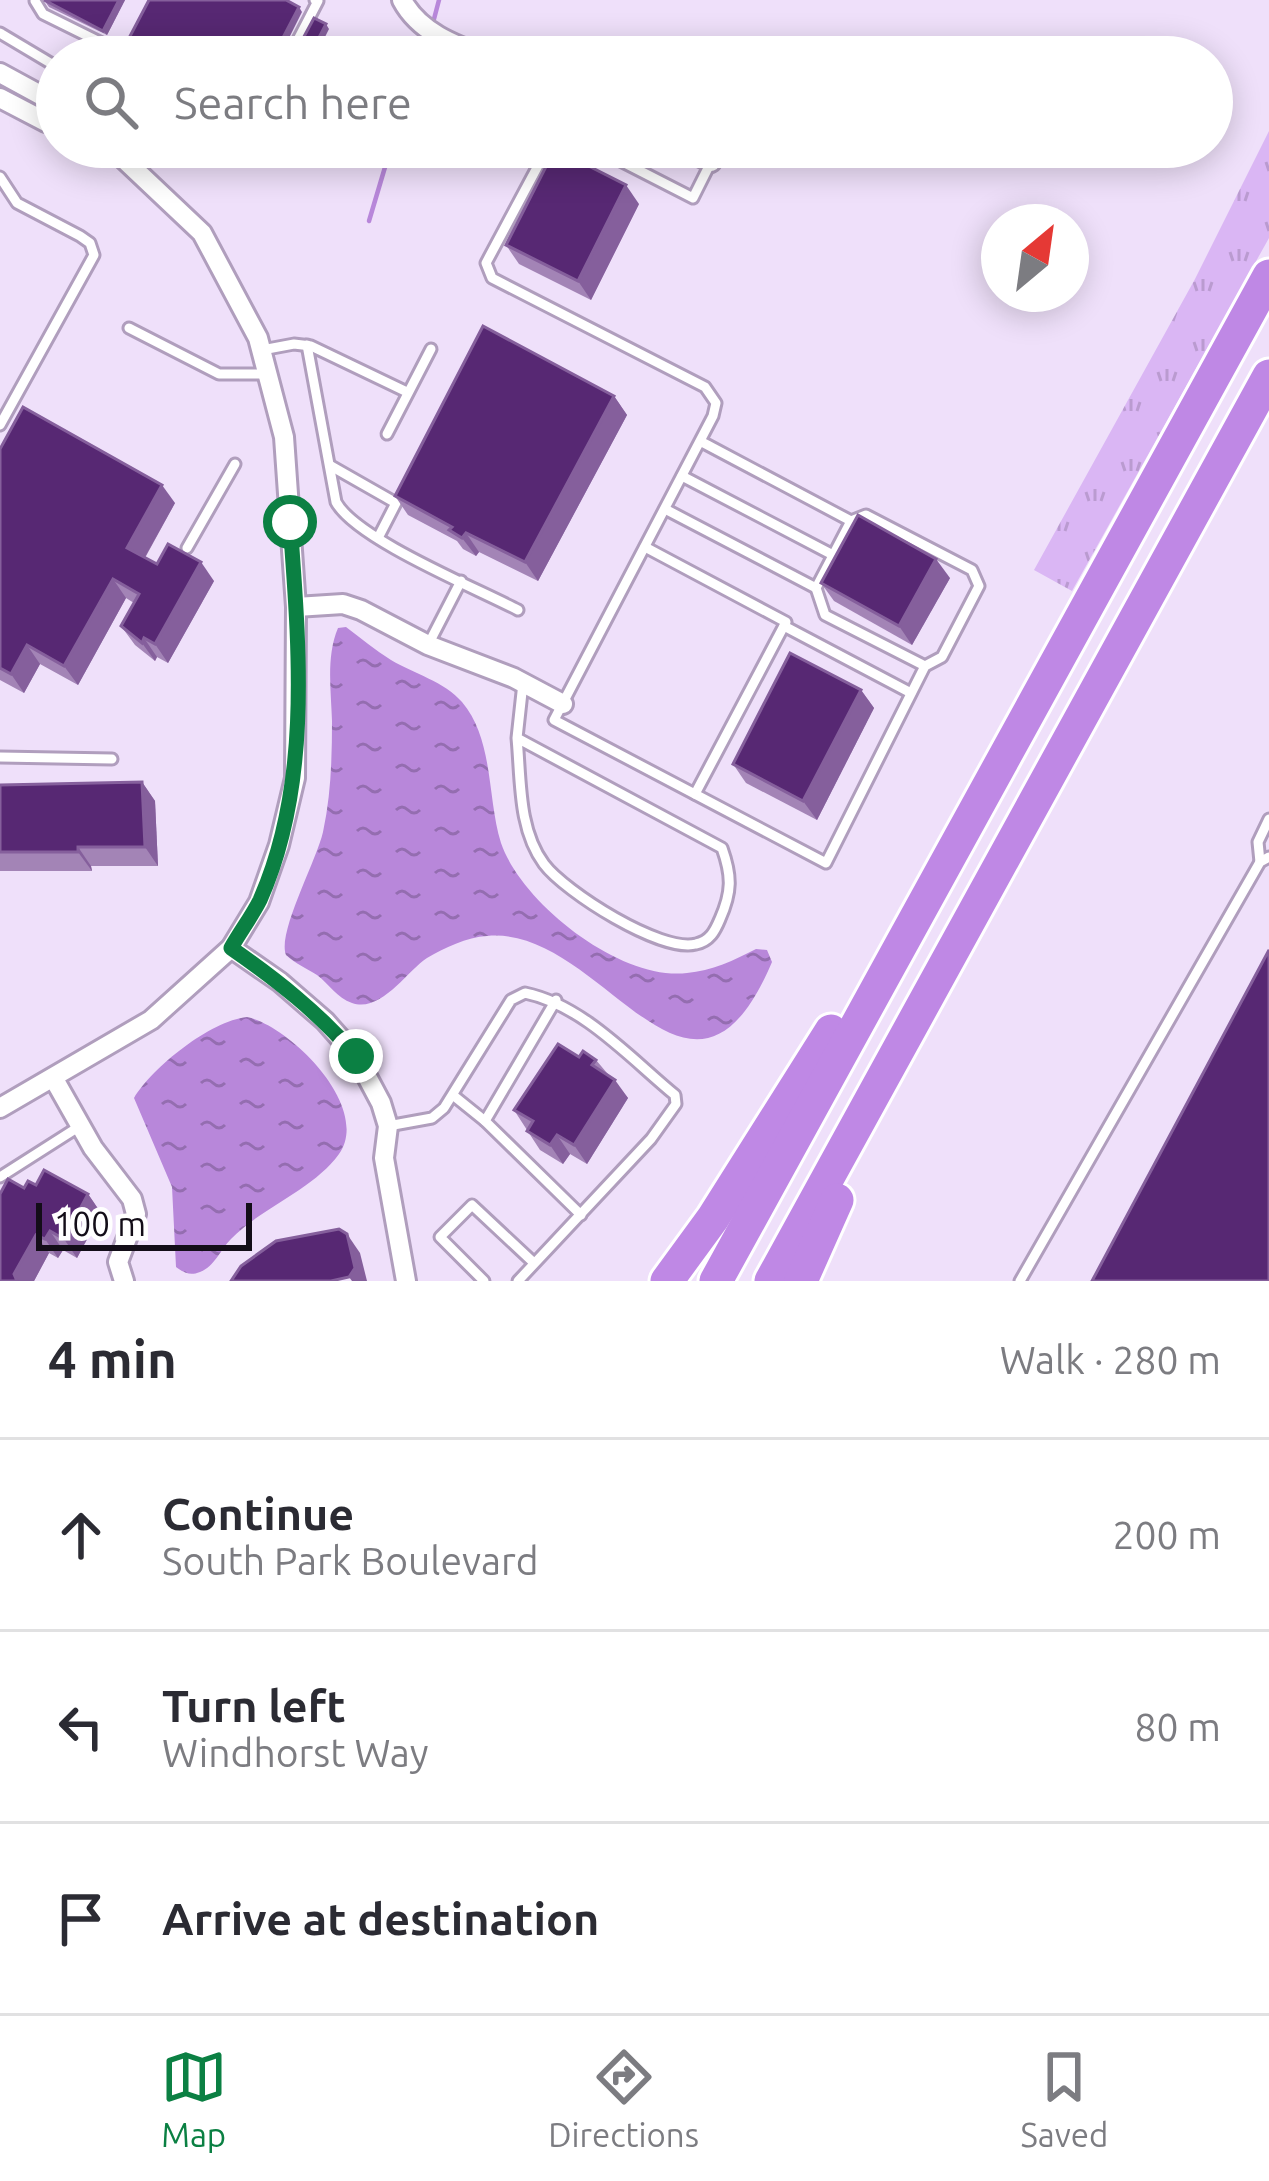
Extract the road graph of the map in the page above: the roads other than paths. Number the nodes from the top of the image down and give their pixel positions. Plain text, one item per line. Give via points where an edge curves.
1 (35, 0) edge
2 (315, 0) edge
3 (402, 0) edge
4 (0, 34) edge
5 (88, 36) edge
6 (300, 36) edge
7 (443, 36) edge
8 (36, 55) edge
9 (0, 74) edge
10 (36, 93) edge
11 (0, 98) edge
12 (36, 117) edge
13 (133, 168) edge
14 (536, 168) edge
15 (634, 168) edge
16 (707, 168) edge
17 (0, 177) edge
18 (1269, 276) edge
19 (129, 328) dead end
20 (307, 345) junction
21 (431, 349) dead end
22 (262, 350) junction
23 (268, 374) junction
24 (1269, 376) edge
25 (407, 392) junction
26 (0, 425) edge
27 (387, 434) dead end
28 (700, 441) junction
29 (235, 464) dead end
30 (331, 466) junction
31 (682, 476) junction
32 (665, 509) junction
33 (851, 520) junction
34 (378, 538) junction
35 (645, 547) junction
36 (188, 548) dead end
37 (833, 555) junction
38 (460, 580) junction
39 (816, 588) junction
40 (296, 607) junction
41 (518, 610) dead end
42 (784, 626) junction
43 (428, 645) junction
44 (925, 666) junction
45 (523, 683) junction
46 (911, 693) junction
47 (563, 704) junction
48 (517, 738) junction
49 (0, 757) edge
50 (112, 760) dead end
51 (695, 794) junction
52 (1269, 819) edge
53 (1265, 859) edge
54 (916, 913) junction
55 (231, 948) junction
56 (928, 994) junction
57 (556, 1000) junction
58 (53, 1079) junction
59 (454, 1096) junction
60 (0, 1108) edge
61 (485, 1121) junction
62 (80, 1126) junction
63 (388, 1126) junction
64 (0, 1177) edge
65 (581, 1215) junction
66 (534, 1263) junction
67 (410, 1277) edge
68 (124, 1281) edge
69 (484, 1281) edge
70 (518, 1281) edge
71 (668, 1281) edge
72 (716, 1281) edge
73 (771, 1281) edge
74 (801, 1281) edge
75 (1020, 1281) edge

1 - 5 lane via 43,14
2 - 6 lane
3 - 7 street via 412,18
4 - 8 lane
9 - 10 street
11 - 12 street
13 - 22 street via 202,233
14 - 28 lane via 485,262 492,278 706,387 716,403
15 - 16 lane via 693,198
17 - 26 lane via 16,203 80,236 94,256
18 - 54 highway
19 - 23 lane via 218,374
20 - 22 lane
20 - 25 lane
20 - 30 lane
21 - 25 lane
22 - 23 street
23 - 40 street via 284,437
24 - 56 highway
25 - 27 lane
28 - 31 lane
28 - 33 lane
29 - 36 lane
30 - 34 lane via 341,513
30 - 34 lane via 396,503
31 - 32 lane
31 - 37 lane
32 - 35 lane
32 - 39 lane
33 - 37 lane
33 - 44 lane via 866,515 972,571 979,586 942,657
34 - 38 lane
35 - 42 lane
35 - 47 lane
37 - 39 lane
38 - 41 lane
38 - 43 lane
39 - 44 lane via 825,615
40 - 43 street via 343,604
40 - 55 street via 295,778 259,902
42 - 46 lane
42 - 51 lane
43 - 45 street
44 - 46 lane
45 - 47 street
45 - 48 lane
46 - 51 lane via 826,863
47 - 51 lane via 554,720
48 - 48 lane via 722,848 732,891 713,935 696,945 665,944 574,892 544,863 525,824
49 - 50 lane
52 - 53 lane via 1258,842
53 - 75 lane
54 - 71 highway
54 - 72 highway
55 - 58 street via 151,1020
55 - 63 street via 280,982 356,1056
56 - 73 highway
56 - 74 highway
57 - 59 lane via 525,993 511,1000
57 - 61 lane
57 - 65 lane via 675,1095 651,1138
58 - 60 street
58 - 62 street
59 - 61 lane
59 - 63 lane via 432,1118
61 - 65 lane
62 - 64 lane
62 - 68 street via 132,1199 136,1214 118,1262
63 - 67 street via 383,1159
65 - 66 lane
66 - 69 lane via 472,1205 440,1238
66 - 70 lane

